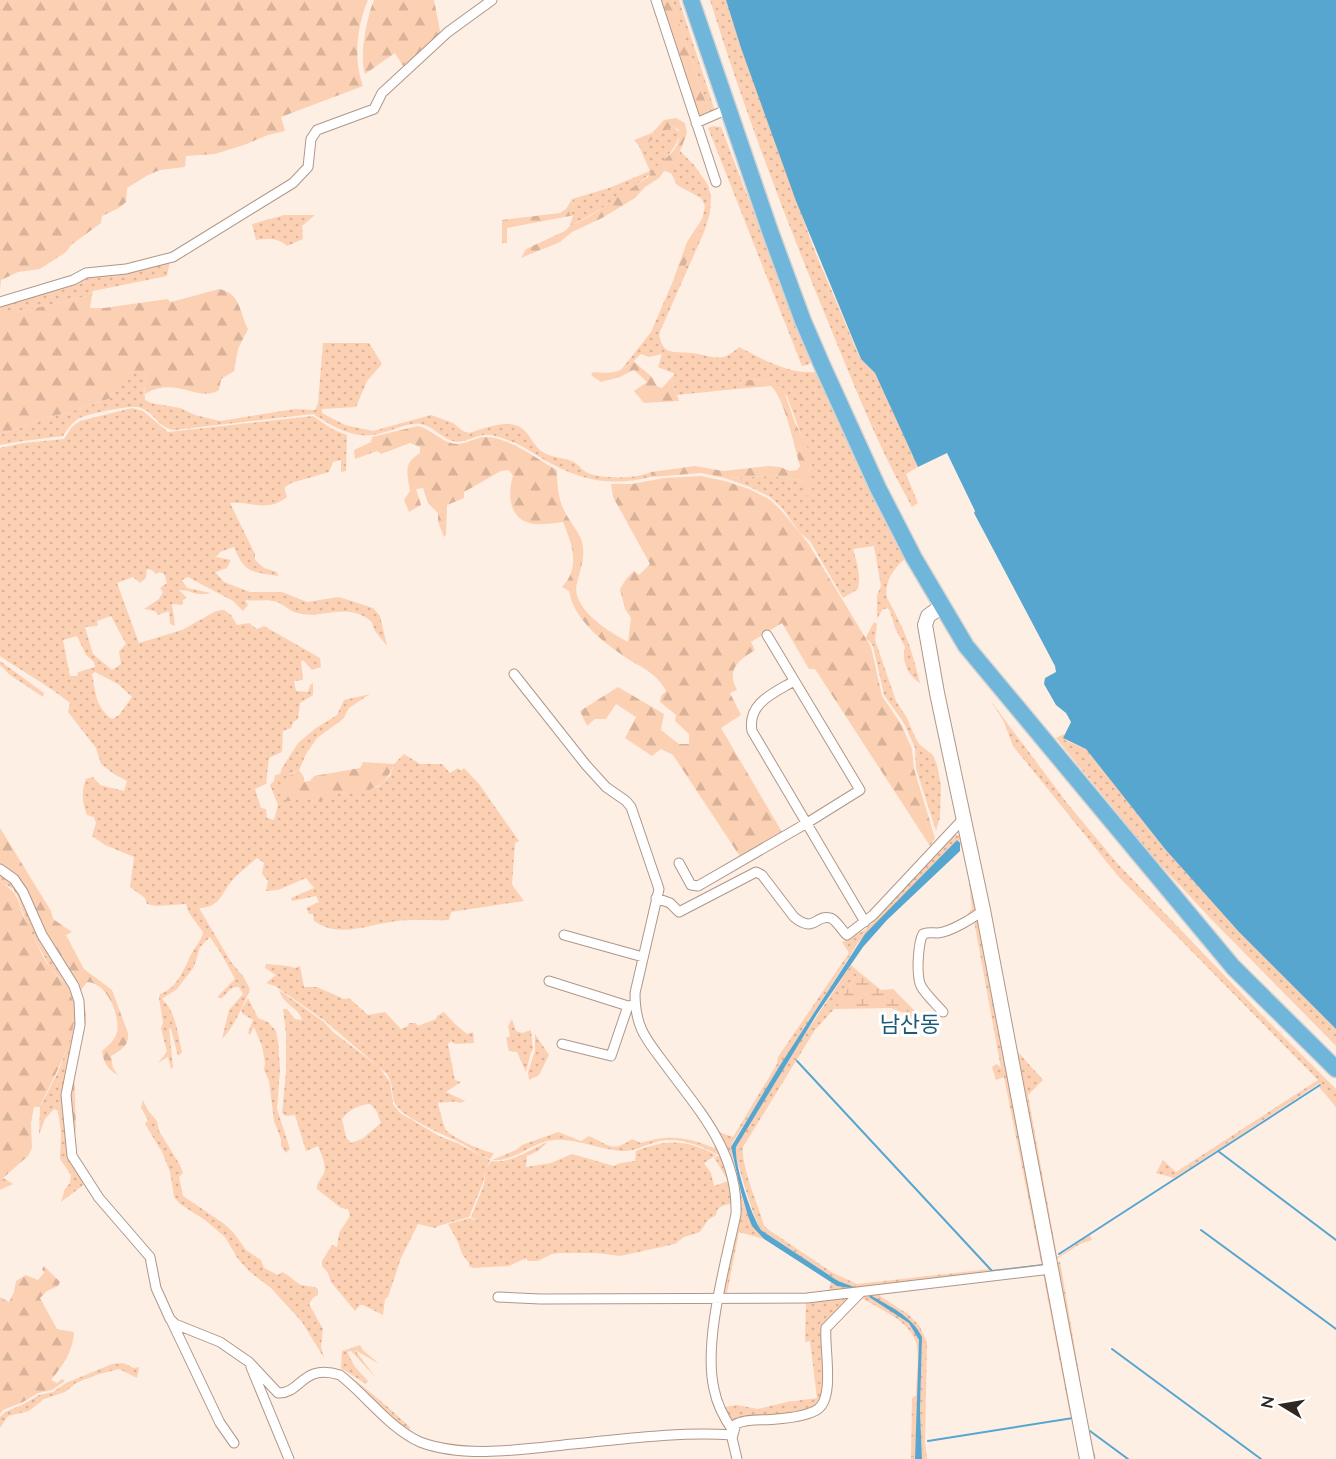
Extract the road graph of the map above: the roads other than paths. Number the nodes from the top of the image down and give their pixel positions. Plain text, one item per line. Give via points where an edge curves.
1 (492, 0) edge
2 (656, 0) edge
3 (691, 0) edge
4 (728, 109) junction
5 (696, 123) junction
6 (716, 182) dead end
7 (0, 302) edge
8 (942, 606) junction
9 (767, 635) dead end
10 (514, 674) dead end
11 (794, 681) junction
12 (963, 819) junction
13 (807, 823) junction
14 (679, 863) dead end
15 (0, 869) edge
16 (656, 898) junction
17 (984, 910) junction
18 (865, 922) junction
19 (564, 935) dead end
20 (643, 957) junction
21 (549, 981) dead end
22 (632, 1006) junction
23 (943, 1012) dead end
24 (562, 1044) dead end
25 (1336, 1069) edge
26 (1051, 1269) junction
27 (861, 1292) junction
28 (719, 1297) junction
29 (498, 1298) dead end
30 (170, 1319) junction
31 (249, 1362) junction
32 (733, 1433) junction
33 (234, 1443) dead end
34 (289, 1459) edge
35 (737, 1459) edge
36 (1087, 1459) edge

1 - 7 street via 448,32 381,93 374,109 317,130 311,139 308,167 293,183 173,257 126,269 86,273
2 - 5 street
3 - 4 highway
4 - 5 street
4 - 8 highway via 803,321 878,488
5 - 6 street
8 - 12 main road via 928,616 925,625
8 - 25 highway via 966,646 1233,967
9 - 11 street
10 - 16 street via 586,765 631,807 659,890
11 - 13 street via 755,708 751,724
11 - 13 street via 860,790
12 - 17 main road
12 - 18 street
13 - 14 street via 698,886 691,885
13 - 18 street
15 - 30 street via 23,892 79,1001 80,1025 66,1095 72,1156 99,1198 150,1257 156,1288
16 - 18 street via 670,903 679,912 756,872 794,917 805,924 832,918 847,935
16 - 20 street
17 - 23 street via 974,918 940,933 923,934 921,938 918,964 922,987
17 - 26 main road
19 - 20 street
20 - 22 street
21 - 22 street
22 - 24 street via 610,1056
22 - 28 street via 641,1032 713,1130 731,1168 736,1214
26 - 27 street
26 - 36 main road
27 - 28 street via 807,1298
27 - 32 street via 826,1328 827,1390 818,1409 785,1418 743,1421 736,1424
28 - 29 street
28 - 32 street via 712,1381
30 - 31 street via 183,1329 220,1342
30 - 33 street via 220,1423
31 - 32 street via 282,1393 313,1373 340,1375 404,1433 452,1453
31 - 34 street
32 - 35 street

